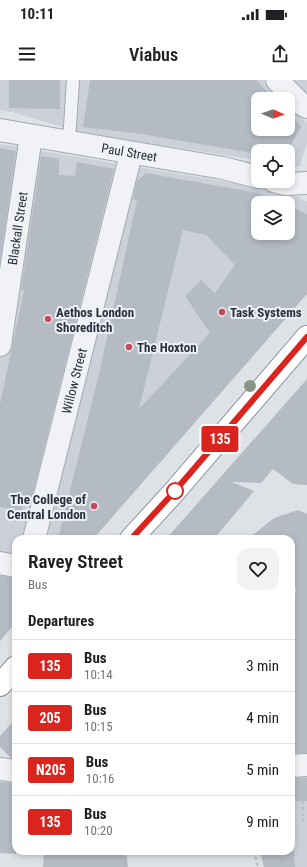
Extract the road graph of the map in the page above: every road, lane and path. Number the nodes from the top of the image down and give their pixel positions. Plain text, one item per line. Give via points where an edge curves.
1 (73, 80) edge
2 (277, 80) edge
3 (307, 108) edge
4 (0, 130) edge
5 (31, 136) junction
6 (69, 142) junction
7 (131, 154) junction
8 (251, 175) edge
9 (307, 183) edge
10 (295, 184) edge
11 (307, 337) edge
12 (0, 345) edge
13 (35, 535) edge
14 (135, 535) edge
15 (0, 563) edge
16 (12, 565) edge
17 (295, 622) edge
18 (307, 622) edge
19 (12, 672) edge
20 (0, 685) edge
21 (307, 765) edge
22 (295, 766) edge
23 (0, 769) edge
24 (12, 770) edge
25 (303, 801) dead end
26 (303, 822) dead end
27 (255, 855) edge
28 (258, 867) edge

1 - 6 lane
2 - 3 street
4 - 5 street, Paul Street
5 - 6 street, Paul Street
5 - 12 street, Blackall Street
6 - 7 street, Paul Street
7 - 8 street, Paul Street via 235,170
7 - 13 street, Willow Street
9 - 10 street
11 - 14 highway
15 - 16 street
17 - 18 path
19 - 20 highway
21 - 22 street
23 - 24 street
25 - 26 path
27 - 28 path

